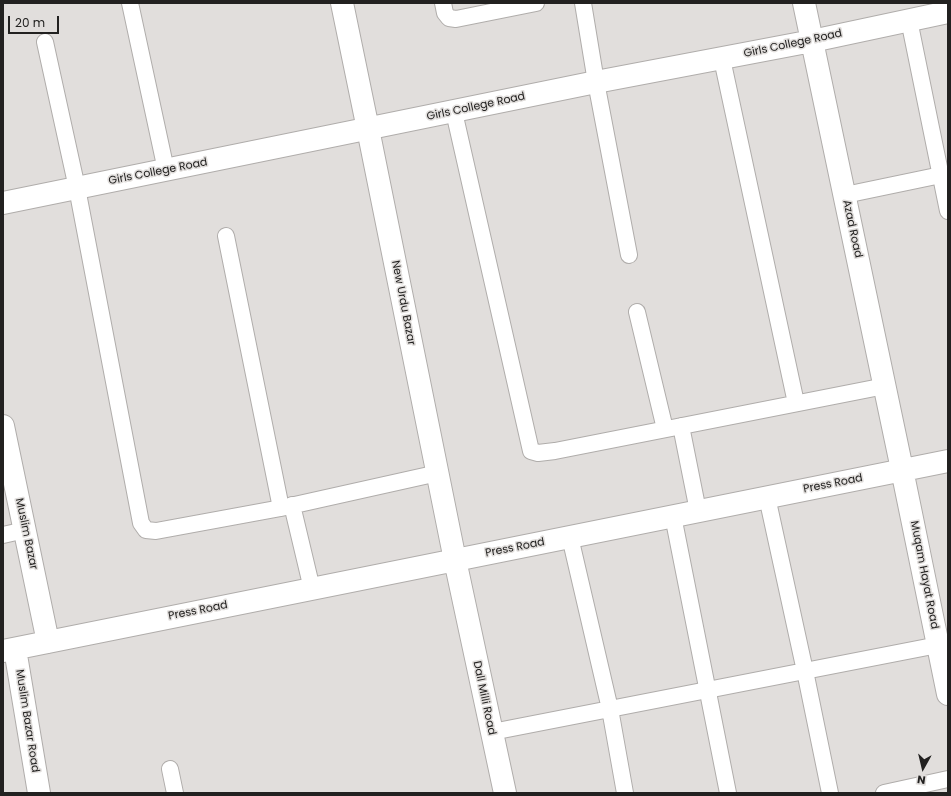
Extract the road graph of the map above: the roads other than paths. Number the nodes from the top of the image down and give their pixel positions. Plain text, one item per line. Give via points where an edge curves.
1 (130, 3) edge
2 (342, 3) edge
3 (443, 3) edge
4 (536, 3) edge
5 (582, 3) edge
6 (804, 3) edge
7 (948, 12) edge
8 (909, 20) junction
9 (812, 41) junction
10 (45, 42) dead end
11 (722, 59) junction
12 (596, 82) junction
13 (454, 112) junction
14 (368, 129) junction
15 (166, 170) junction
16 (941, 175) junction
17 (77, 188) junction
18 (845, 195) junction
19 (3, 202) edge
20 (948, 211) edge
21 (226, 236) dead end
22 (629, 255) dead end
23 (637, 312) dead end
24 (885, 386) junction
25 (796, 403) junction
26 (3, 426) edge
27 (681, 426) junction
28 (665, 430) junction
29 (948, 461) edge
30 (901, 463) junction
31 (438, 473) junction
32 (767, 497) junction
33 (286, 506) junction
34 (698, 511) junction
35 (673, 516) junction
36 (25, 530) junction
37 (3, 535) edge
38 (570, 537) junction
39 (455, 560) junction
40 (312, 589) junction
41 (464, 602) joint
42 (48, 642) junction
43 (938, 645) junction
44 (9, 650) edge
45 (805, 670) junction
46 (708, 690) junction
47 (948, 694) edge
48 (610, 709) junction
49 (492, 732) junction
50 (170, 769) dead end
51 (948, 779) edge
52 (39, 793) edge
53 (175, 793) edge
54 (505, 793) edge
55 (625, 793) edge
56 (728, 793) edge
57 (830, 793) edge
58 (884, 793) edge

1 - 15 street
2 - 14 street, New Urdu Bazar
3 - 4 street via 449,18 456,19
5 - 12 street
6 - 9 street, Azad Road
7 - 8 street, Girls College Road
8 - 9 street, Girls College Road
8 - 16 street
9 - 11 street, Girls College Road
9 - 18 street, Azad Road
10 - 17 street
11 - 12 street, Girls College Road
11 - 25 street
12 - 13 street, Girls College Road
12 - 22 street
13 - 14 street, Girls College Road
13 - 28 street via 531,451 554,451
14 - 15 street, Girls College Road
14 - 31 street, New Urdu Bazar
15 - 17 street, Girls College Road
16 - 18 street
16 - 20 street
17 - 19 street, Girls College Road
17 - 33 street via 141,523 146,530 156,531
18 - 24 street, Azad Road
21 - 33 street
23 - 28 street
24 - 25 street
24 - 30 street, Azad Road
25 - 27 street
26 - 36 street, Muslim Bazar
27 - 28 street
27 - 34 street
29 - 30 street, Press Road
30 - 32 street, Press Road
30 - 43 street, Muqam Hayat Road
31 - 33 street
31 - 39 street, New Urdu Bazar
32 - 34 street, Press Road
32 - 45 street
33 - 40 street
34 - 35 street, Press Road
35 - 38 street, Press Road
35 - 46 street
36 - 37 street
36 - 42 street, Muslim Bazar
38 - 39 street, Press Road
38 - 48 street
39 - 40 street, Press Road
39 - 41 street, New Urdu Bazar
40 - 42 street, Press Road
41 - 49 street, Dall Milli Road
42 - 44 street, Press Road
43 - 45 street
43 - 47 street, Muqam Hayat Road
44 - 52 street, Muslim Bazar Road
45 - 46 street
45 - 57 street
46 - 48 street
46 - 56 street
48 - 49 street
48 - 55 street
49 - 54 street, Dall Milli Road
50 - 53 street
51 - 58 street

